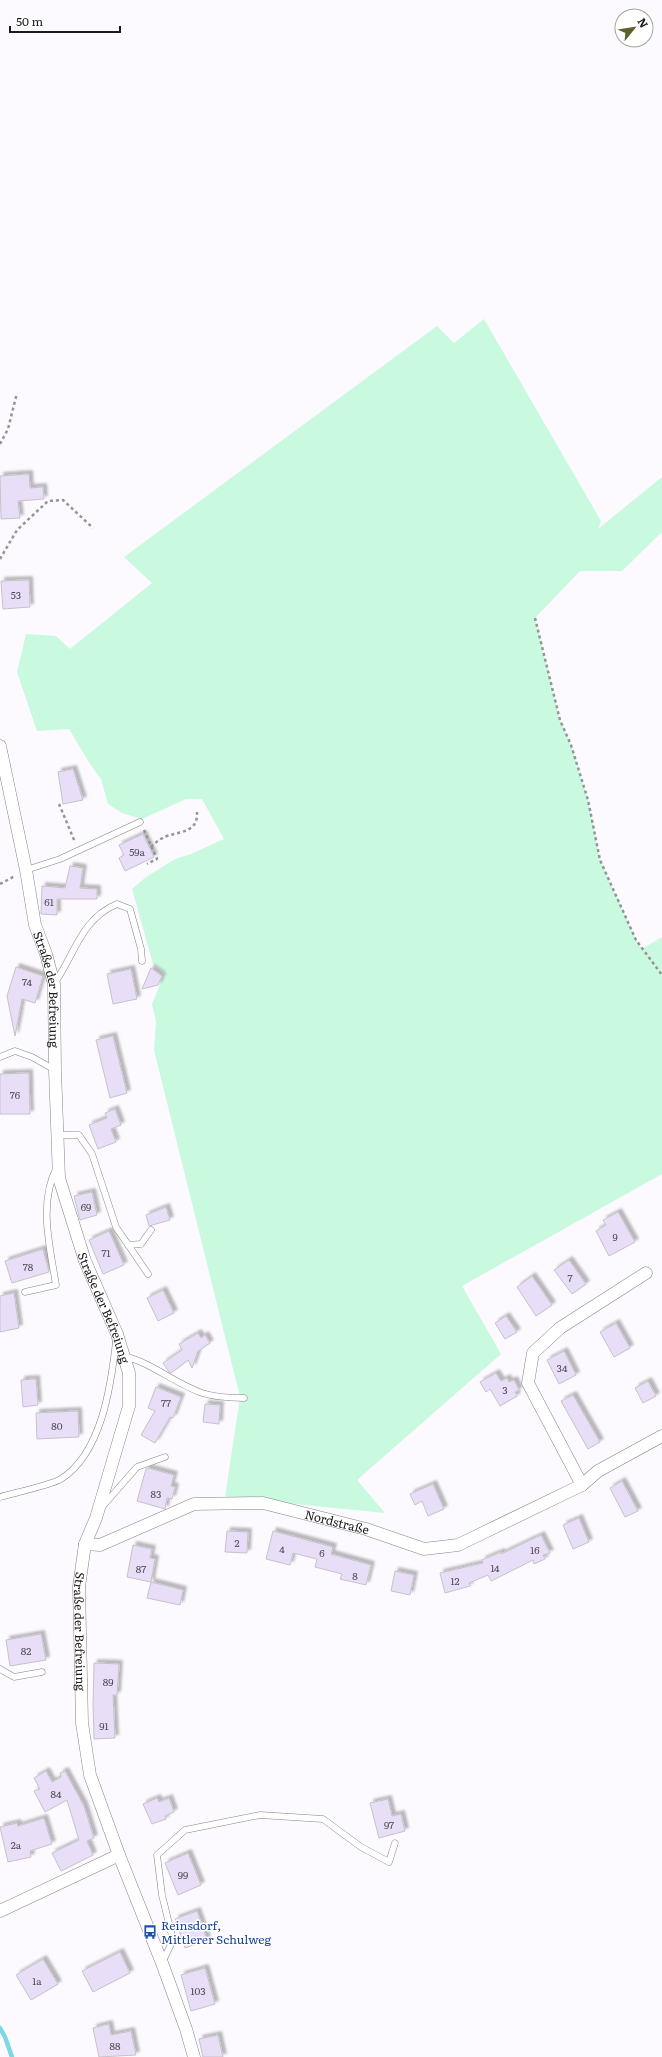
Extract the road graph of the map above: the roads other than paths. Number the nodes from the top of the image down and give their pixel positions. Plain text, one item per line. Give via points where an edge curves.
1 (0, 746) edge
2 (140, 822) road end
3 (26, 870) junction
4 (142, 961) dead end
5 (54, 984) junction
6 (0, 1057) edge
7 (55, 1070) junction
8 (57, 1135) junction
9 (59, 1162) junction
10 (152, 1230) dead end
11 (128, 1245) junction
12 (646, 1273) dead end
13 (148, 1274) dead end
14 (25, 1292) dead end
15 (117, 1334) junction
16 (124, 1356) junction
17 (244, 1398) dead end
18 (662, 1436) edge
19 (165, 1457) dead end
20 (582, 1485) junction
21 (0, 1497) edge
22 (99, 1509) junction
23 (85, 1544) junction
24 (0, 1669) edge
25 (42, 1672) dead end
26 (396, 1843) dead end
27 (119, 1855) junction
28 (0, 1911) edge
29 (162, 1963) junction
30 (194, 2057) edge

1 - 3 street, Straße der Befreiung
2 - 3 lane via 60,859
3 - 5 street, Straße der Befreiung via 35,925
4 - 5 lane via 130,909 117,904 94,917
5 - 7 street, Straße der Befreiung
6 - 7 lane via 15,1051
7 - 8 street, Straße der Befreiung
8 - 9 street, Straße der Befreiung
8 - 11 lane via 79,1135 92,1154 116,1228
9 - 14 lane via 50,1180 46,1215 56,1285
9 - 15 street, Straße der Befreiung via 60,1178 85,1261
10 - 11 lane via 142,1244
11 - 13 lane
12 - 20 street via 560,1328 533,1354 528,1383
15 - 16 street, Straße der Befreiung
15 - 21 lane via 111,1384 103,1417 81,1461 61,1479
16 - 17 lane via 141,1360 202,1392 226,1398
16 - 22 street, Straße der Befreiung via 129,1373 129,1406
18 - 20 street, Nordstraße via 598,1471
19 - 22 lane via 137,1467
20 - 23 street, Nordstraße via 458,1545 424,1549 366,1529 263,1503 194,1504 100,1545
22 - 23 street, Straße der Befreiung
23 - 27 street, Straße der Befreiung via 79,1587 82,1723 90,1775
24 - 25 lane via 14,1676
26 - 29 lane via 389,1862 361,1847 323,1819 260,1815 185,1830 157,1855 162,1896 173,1940
27 - 28 street
27 - 29 street, Straße der Befreiung
29 - 30 street, Straße der Befreiung

